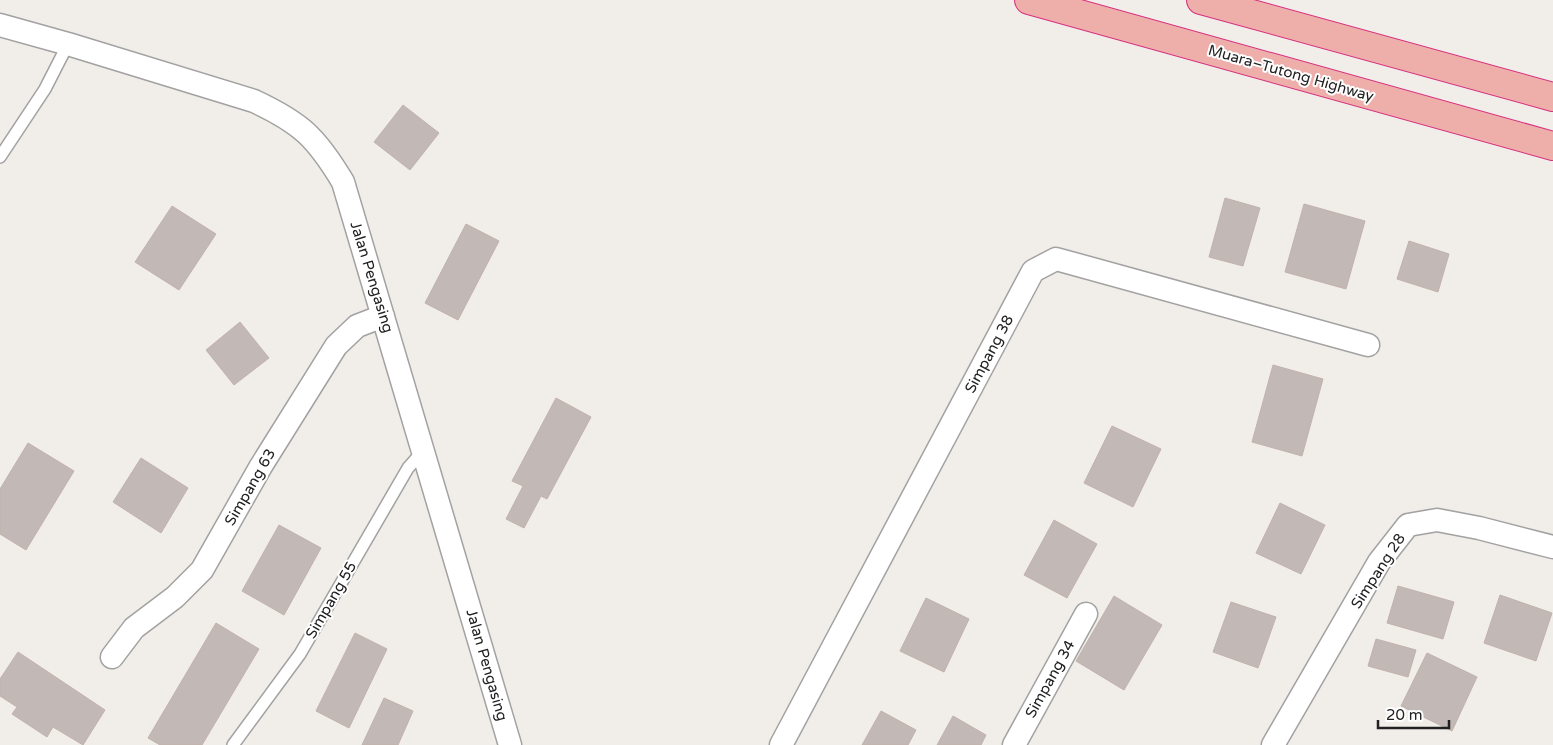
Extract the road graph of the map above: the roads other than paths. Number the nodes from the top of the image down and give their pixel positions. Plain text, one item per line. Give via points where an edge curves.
1 (1029, 0) edge
2 (1201, 0) edge
3 (0, 25) edge
4 (68, 44) junction
5 (1553, 97) edge
6 (1553, 146) edge
7 (0, 157) edge
8 (384, 316) junction
9 (1368, 345) dead end
10 (424, 451) junction
11 (1553, 547) edge
12 (1086, 614) dead end
13 (112, 657) dead end
14 (233, 745) edge
15 (510, 745) edge
16 (781, 745) edge
17 (1014, 745) edge
18 (1273, 745) edge

1 - 6 highway, Muara–Tutong Highway
2 - 5 highway
3 - 4 street, Jalan Pengasing
4 - 7 lane via 45,89
4 - 8 street, Jalan Pengasing via 254,101 281,114 308,133 327,155 343,182
8 - 10 street, Jalan Pengasing
8 - 13 street, Simpang 63 via 357,326 336,346 261,466 202,570 176,597 134,628
9 - 16 street, Simpang 38 via 1056,259 1033,271
10 - 14 lane, Simpang 55 via 408,468 300,654
10 - 15 street, Jalan Pengasing
11 - 18 street, Simpang 28 via 1436,520 1408,525 1379,562
12 - 17 street, Simpang 34

